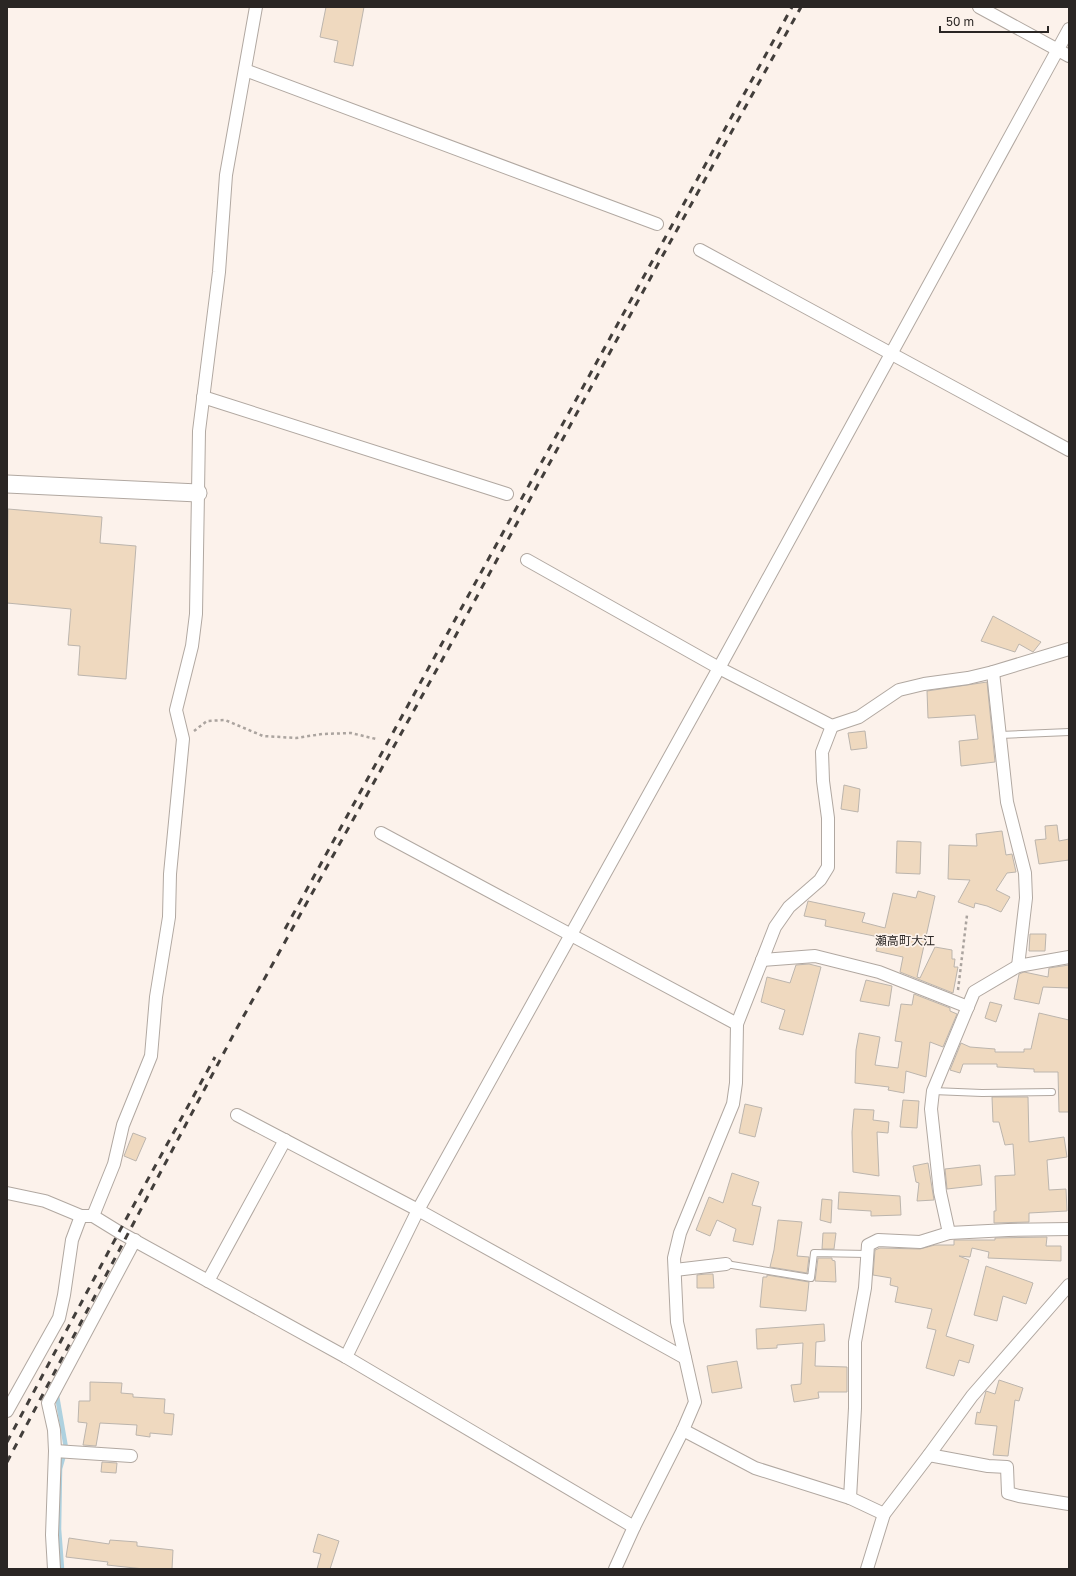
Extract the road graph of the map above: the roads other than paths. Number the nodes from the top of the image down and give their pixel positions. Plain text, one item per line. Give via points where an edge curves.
1 (256, 7) edge
2 (980, 7) edge
3 (1069, 29) edge
4 (1058, 50) junction
5 (1069, 56) edge
6 (245, 70) junction
7 (657, 224) dead end
8 (700, 250) dead end
9 (891, 354) junction
10 (203, 397) junction
11 (1069, 450) edge
12 (7, 484) edge
13 (198, 493) junction
14 (507, 494) dead end
15 (526, 560) dead end
16 (1069, 649) edge
17 (719, 668) junction
18 (993, 672) junction
19 (832, 726) junction
20 (1069, 732) edge
21 (1000, 735) junction
22 (381, 833) dead end
23 (571, 934) junction
24 (1069, 956) edge
25 (762, 960) junction
26 (1018, 966) junction
27 (962, 1005) junction
28 (737, 1024) junction
29 (933, 1091) junction
30 (1052, 1092) dead end
31 (237, 1115) dead end
32 (284, 1140) junction
33 (7, 1193) edge
34 (418, 1210) junction
35 (87, 1216) junction
36 (1069, 1229) edge
37 (949, 1233) junction
38 (135, 1240) junction
39 (867, 1254) junction
40 (726, 1264) joint
41 (675, 1270) junction
42 (208, 1281) junction
43 (1069, 1285) edge
44 (346, 1357) junction
45 (685, 1358) junction
46 (7, 1412) edge
47 (683, 1430) junction
48 (55, 1451) junction
49 (929, 1455) junction
50 (130, 1456) dead end
51 (850, 1498) junction
52 (1069, 1504) edge
53 (884, 1514) junction
54 (634, 1527) junction
55 (54, 1569) edge
56 (615, 1569) edge
57 (868, 1569) edge

1 - 6 street
2 - 4 street
3 - 4 street
4 - 5 street
4 - 9 street
6 - 7 street
6 - 10 street via 226,175 219,272
8 - 9 street
9 - 11 street
9 - 17 street
10 - 13 street via 199,431
10 - 14 street
12 - 13 street
13 - 35 street via 196,614 192,646 176,710 183,739 170,874 169,917 156,997 151,1056 123,1125 114,1164
15 - 17 street
16 - 18 street
17 - 19 street
17 - 23 street
18 - 19 street via 899,690 859,717
18 - 21 street
19 - 25 street via 822,752 828,818 828,867 820,880 789,907 774,927
20 - 21 lane
21 - 26 street via 1006,802 1025,873 1026,898
22 - 23 street
23 - 28 street
23 - 34 street
24 - 26 street
25 - 27 street via 815,956 879,972
25 - 28 street
26 - 27 street via 974,992
27 - 29 street
28 - 41 street via 733,1104 680,1233 674,1258
29 - 30 lane
29 - 37 street via 932,1124 940,1192
31 - 32 street
32 - 34 street
32 - 42 street
33 - 35 street via 45,1200
34 - 44 street
34 - 45 street
35 - 38 street
35 - 46 street via 72,1240 59,1318
36 - 37 street
37 - 39 street via 920,1242 878,1240 868,1245
38 - 42 street
38 - 48 street via 48,1403 54,1430
39 - 40 lane via 814,1253 811,1278
39 - 51 street via 865,1288 855,1342 855,1408
40 - 41 street
41 - 45 street via 677,1322
42 - 44 street
43 - 49 street via 972,1396
44 - 54 street
45 - 47 street via 695,1402
47 - 51 street via 755,1468
47 - 54 street
48 - 50 street
48 - 55 street via 52,1535
49 - 52 street via 1007,1467 1008,1493
49 - 53 street
51 - 53 street
53 - 57 street
54 - 56 street

